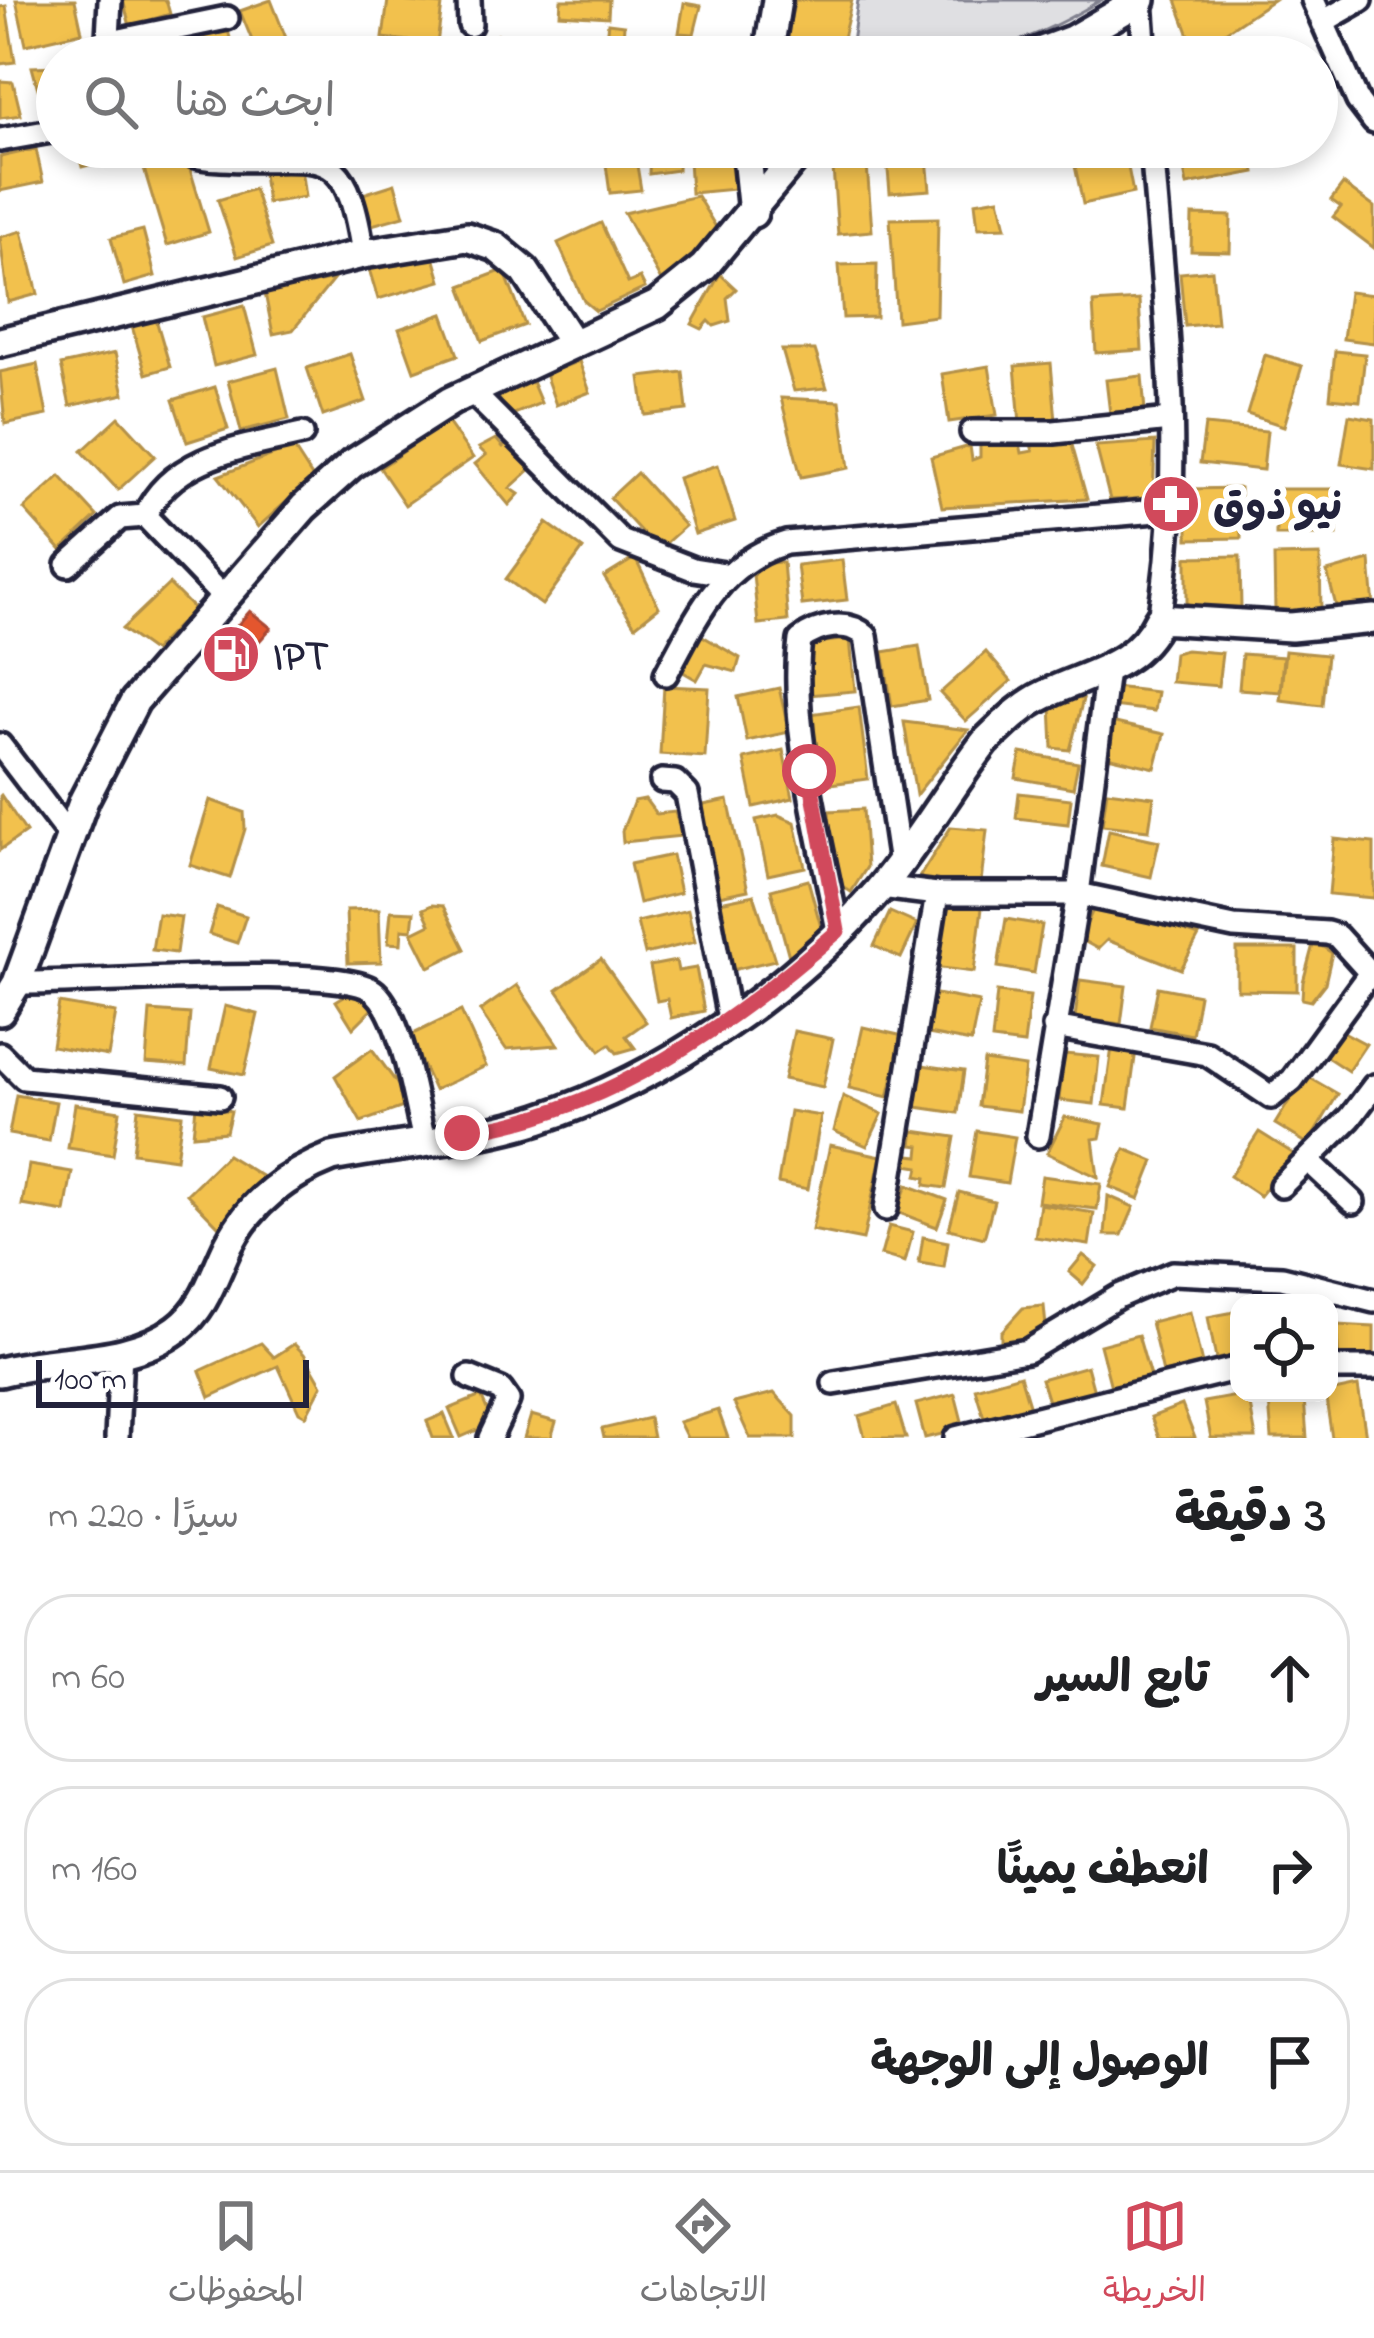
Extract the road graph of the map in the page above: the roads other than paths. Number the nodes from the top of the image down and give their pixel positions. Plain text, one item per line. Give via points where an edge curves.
1 (110, 0) edge
2 (469, 0) edge
3 (777, 0) edge
4 (1141, 0) edge
5 (1312, 0) edge
6 (1361, 0) edge
7 (226, 18) dead end
8 (1326, 20) junction
9 (470, 25) dead end
10 (109, 36) edge
11 (160, 36) edge
12 (778, 36) edge
13 (1079, 36) edge
14 (1144, 36) edge
15 (1332, 36) edge
16 (1338, 52) edge
17 (1374, 122) edge
18 (36, 134) edge
19 (0, 140) edge
20 (333, 168) edge
21 (748, 168) edge
22 (788, 168) edge
23 (1153, 168) edge
24 (753, 213) junction
25 (363, 254) junction
26 (0, 342) edge
27 (572, 343) junction
28 (470, 391) junction
29 (1170, 420) junction
30 (972, 432) dead end
31 (302, 434) dead end
32 (1168, 510) junction
33 (145, 516) junction
34 (68, 565) dead end
35 (725, 574) junction
36 (223, 597) junction
37 (1159, 619) junction
38 (1374, 619) edge
39 (1107, 670) junction
40 (666, 674) dead end
41 (0, 746) edge
42 (662, 781) dead end
43 (70, 837) junction
44 (900, 864) junction
45 (881, 887) junction
46 (937, 893) junction
47 (1078, 894) junction
48 (838, 931) junction
49 (1372, 975) edge
50 (17, 982) junction
51 (0, 1011) edge
52 (730, 1019) junction
53 (1054, 1027) junction
54 (0, 1054) edge
55 (1374, 1085) edge
56 (220, 1097) dead end
57 (1038, 1136) dead end
58 (424, 1139) junction
59 (1309, 1161) junction
60 (1280, 1186) dead end
61 (1353, 1202) dead end
62 (886, 1209) dead end
63 (1374, 1301) edge
64 (121, 1352) junction
65 (1338, 1368) edge
66 (1374, 1368) edge
67 (1230, 1370) edge
68 (0, 1372) edge
69 (469, 1377) dead end
70 (834, 1383) dead end
71 (117, 1438) edge
72 (490, 1438) edge
73 (956, 1438) edge

1 - 10 street
2 - 9 street
3 - 12 street
4 - 13 street
4 - 14 street
5 - 8 street
6 - 8 street
7 - 11 street
8 - 15 street
16 - 17 street
18 - 19 street
20 - 25 street via 350,189
21 - 24 street
22 - 24 street
23 - 29 street
24 - 27 street via 657,305
25 - 26 street
25 - 27 street via 443,237 496,247 525,271
27 - 28 street
28 - 35 street via 621,541
28 - 36 street via 352,464
29 - 30 street
29 - 32 street
31 - 33 street via 203,461 157,494
32 - 35 street via 786,543 754,552
32 - 37 street
33 - 34 street via 120,518
33 - 36 street
35 - 40 street
36 - 43 street via 135,701
37 - 38 street via 1291,627
37 - 39 street via 1139,648
39 - 44 street via 1041,696 1008,720
39 - 47 street
41 - 43 street
42 - 52 street via 687,794
43 - 50 street
44 - 45 street
44 - 48 street via 866,636 846,626 811,631 798,654 802,711
45 - 46 street
45 - 48 street
46 - 47 street
46 - 62 street
47 - 49 street via 1234,927 1327,933
47 - 53 street
48 - 52 street
49 - 53 street via 1270,1097 1207,1054
50 - 51 street
50 - 58 street via 316,979 367,986 387,1006
52 - 58 street via 571,1107
53 - 57 street
54 - 56 street via 24,1078
55 - 59 street
58 - 64 street via 332,1157 277,1184 242,1224 190,1318
59 - 60 street
59 - 61 street
63 - 70 street via 1282,1278 1172,1273 1028,1352
64 - 68 street
64 - 71 street
65 - 66 street
67 - 73 street
69 - 72 street via 508,1400

